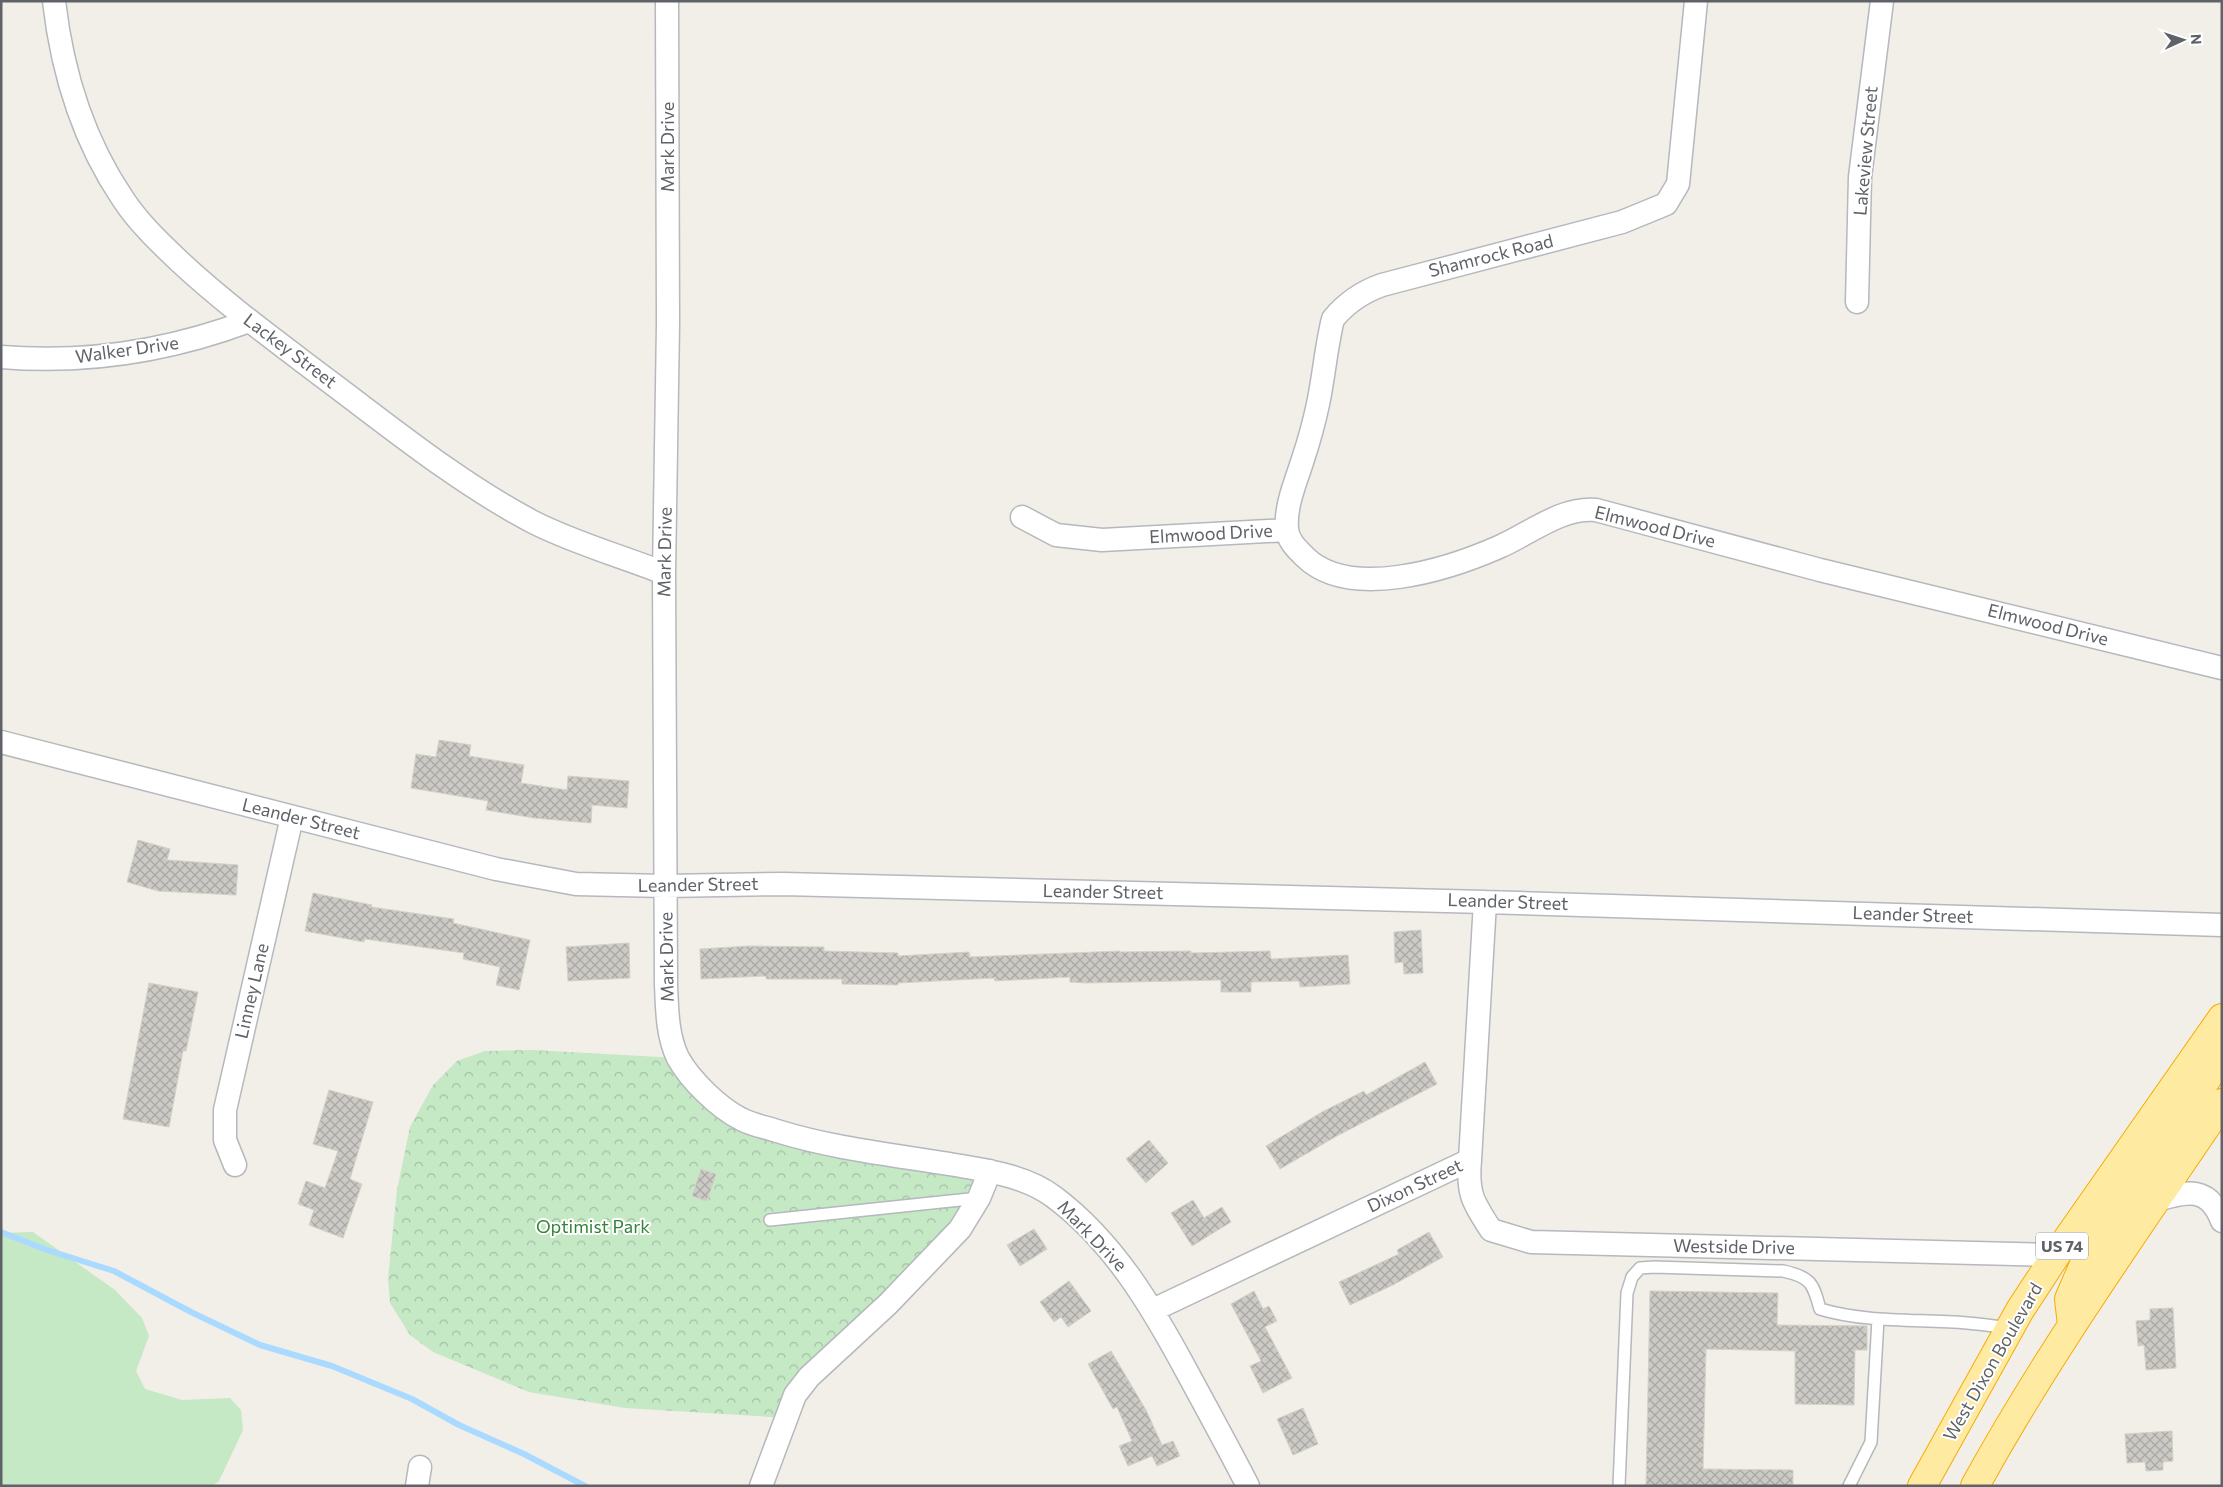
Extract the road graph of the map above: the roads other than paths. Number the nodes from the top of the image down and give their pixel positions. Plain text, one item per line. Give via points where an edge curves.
1 (54, 1) edge
2 (667, 1) edge
3 (1696, 1) edge
4 (1882, 1) edge
5 (1857, 302) dead end
6 (249, 322) junction
7 (1, 356) edge
8 (1022, 517) dead end
9 (1287, 530) junction
10 (664, 573) junction
11 (2222, 668) edge
12 (1, 742) edge
13 (292, 817) junction
14 (665, 886) junction
15 (1485, 902) junction
16 (2222, 925) edge
17 (2222, 1018) edge
18 (2222, 1056) edge
19 (2222, 1104) edge
20 (1470, 1160) junction
21 (235, 1165) dead end
22 (990, 1171) junction
23 (979, 1198) junction
24 (2157, 1200) junction
25 (770, 1220) dead end
26 (2222, 1221) edge
27 (1639, 1244) junction
28 (2056, 1255) junction
29 (1640, 1268) junction
30 (1153, 1310) junction
31 (1878, 1319) junction
32 (2072, 1325) junction
33 (2010, 1328) junction
34 (761, 1486) edge
35 (1248, 1486) edge
36 (1619, 1486) edge
37 (1849, 1486) edge
38 (1922, 1486) edge
39 (1975, 1486) edge

1 - 6 street, Lackey Street via 58,39 68,82 94,149 123,200 155,239
2 - 10 street, Mark Drive via 668,324
3 - 9 street, Shamrock Road via 1678,184 1666,204 1622,222 1382,285 1364,292 1342,308 1334,319 1330,334 1318,404 1289,503
4 - 5 street, Lakeview Street via 1860,177
6 - 7 street, Walker Drive via 208,337 88,359
6 - 10 street, Lackey Street via 468,484 506,508 536,524
8 - 9 street, Elmwood Drive via 1056,535 1102,540
9 - 11 street, Elmwood Drive via 1294,545 1312,564 1336,575 1399,577 1450,567 1500,547 1567,513 1596,510 1820,570
10 - 14 street, Mark Drive
12 - 13 street, Leander Street
13 - 14 street, Leander Street via 496,868 576,884
13 - 21 street, Linney Lane via 225,1110 226,1140
14 - 15 street, Leander Street via 784,884
14 - 22 street, Mark Drive via 669,1025 678,1058 702,1090 724,1110 742,1120 812,1142
15 - 16 street, Leander Street
15 - 20 street, Dixon Street
17 - 28 highway, West Dixon Boulevard / US 74
18 - 32 highway via 2085,1262 2069,1299
19 - 24 highway, US 74
20 - 27 street, Westside Drive via 1468,1181 1473,1202 1491,1230 1531,1242
20 - 30 street, Dixon Street
22 - 23 street
22 - 30 street, Mark Drive via 1026,1182 1054,1197 1110,1252
23 - 25 lane
23 - 34 street via 960,1229 901,1291 809,1377 796,1395
24 - 26 street via 2198,1194 2213,1204
24 - 32 highway, US 74
27 - 28 street, Westside Drive
27 - 29 lane
28 - 33 highway, West Dixon Boulevard / US 74
29 - 31 lane via 1783,1271 1801,1275 1810,1281 1820,1309
29 - 36 lane via 1632,1277 1627,1293
30 - 35 street, Mark Drive
31 - 33 lane
31 - 37 lane via 1871,1442
32 - 39 highway, US 74
33 - 38 highway, West Dixon Boulevard / US 74

